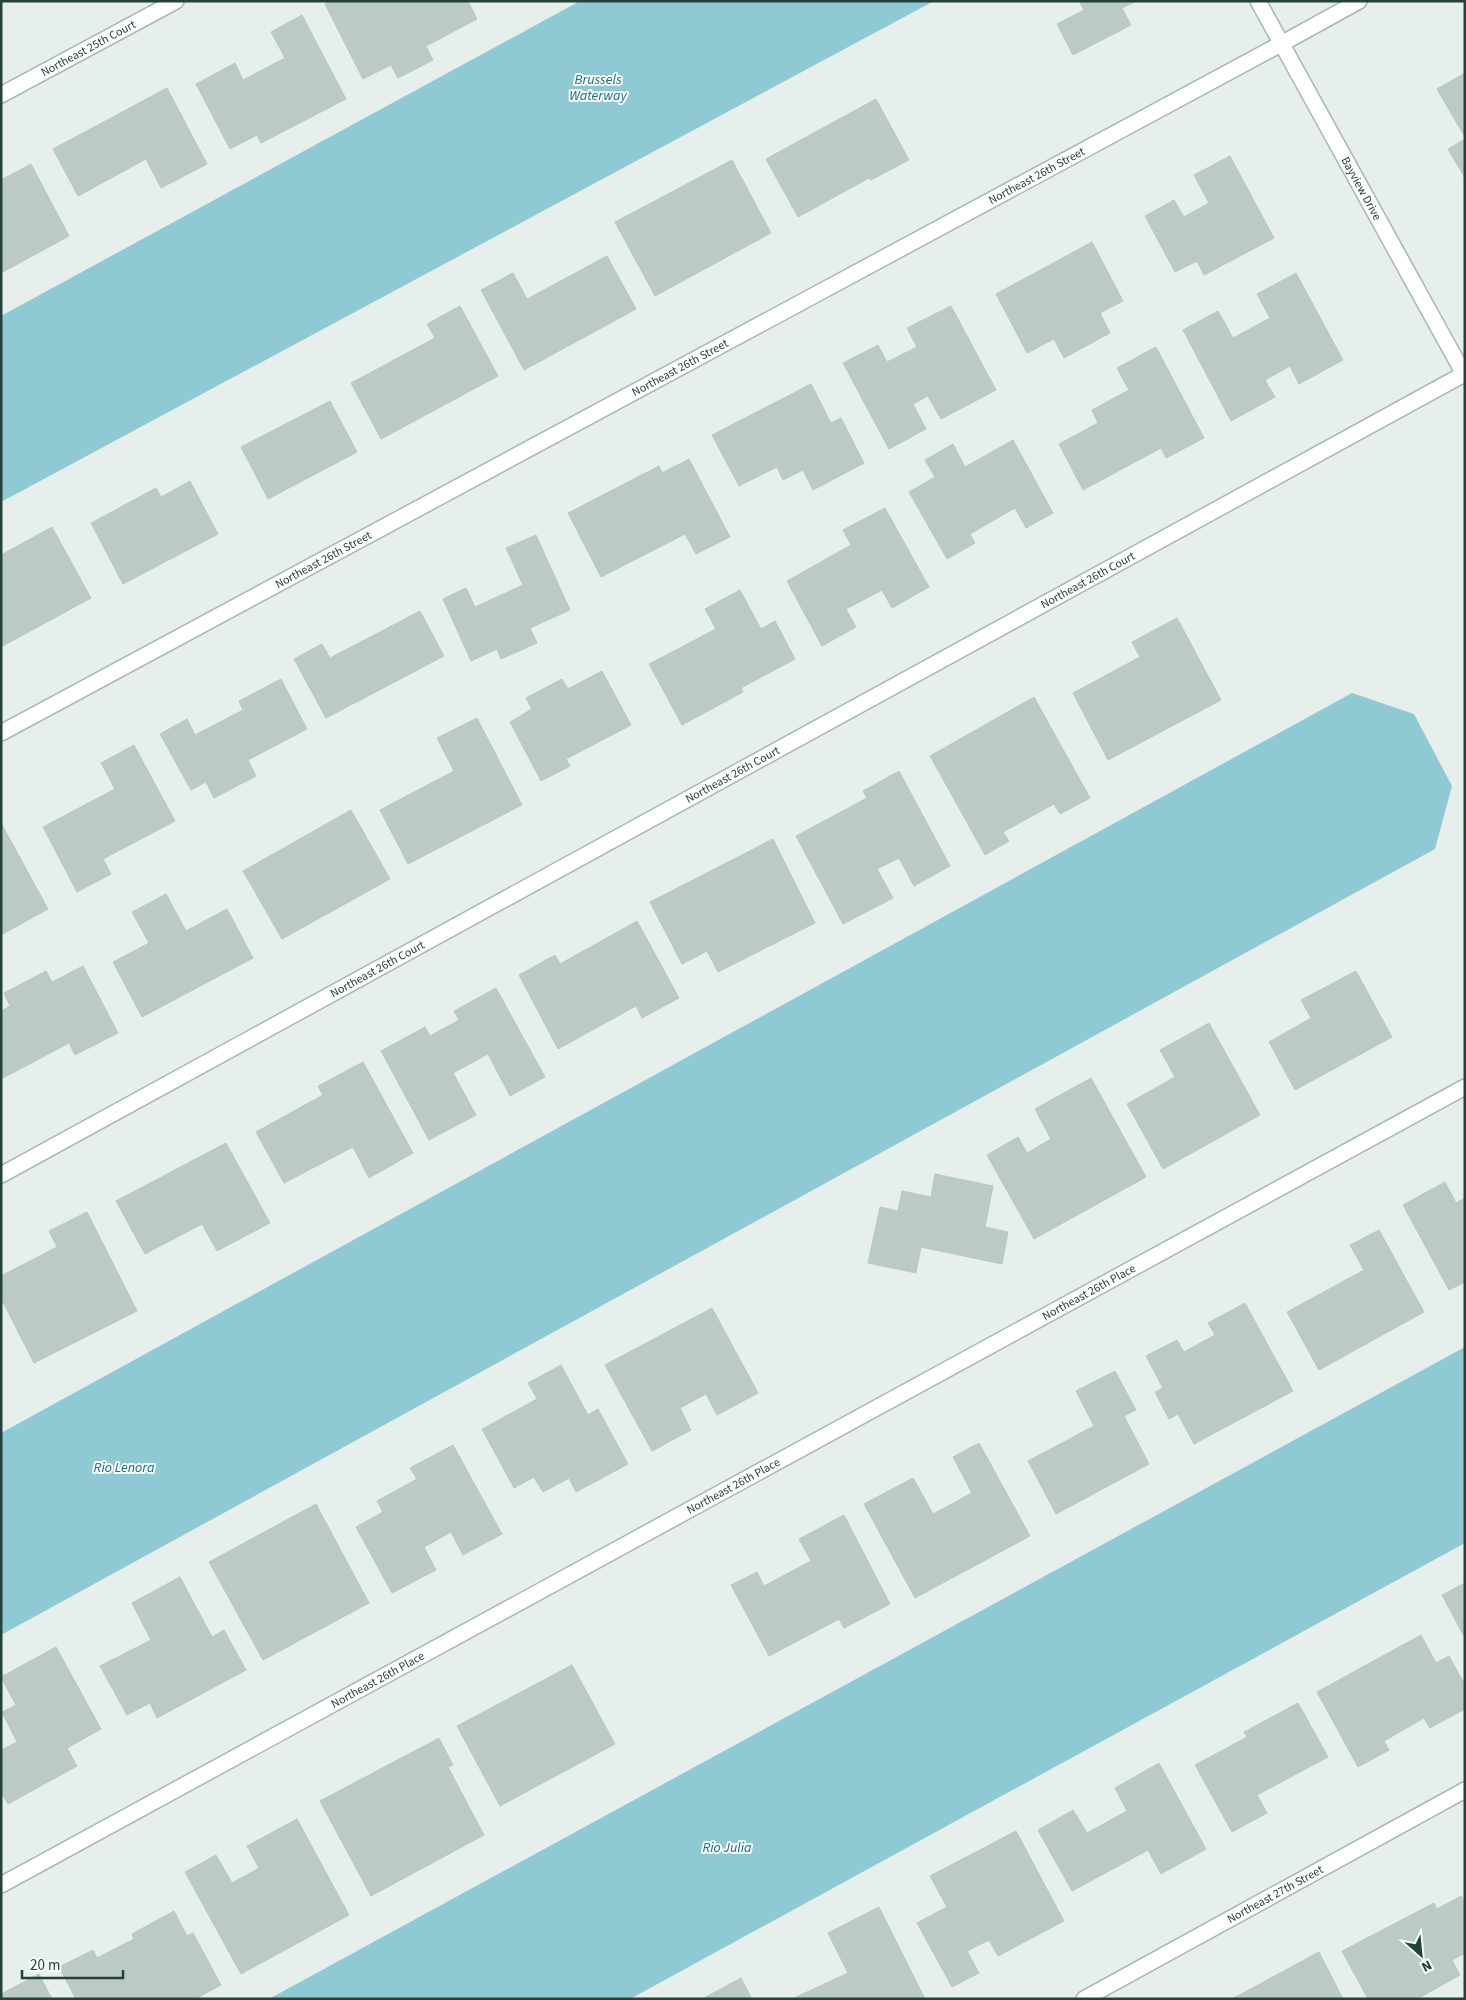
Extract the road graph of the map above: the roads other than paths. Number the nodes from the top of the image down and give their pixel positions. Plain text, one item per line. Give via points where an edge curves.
1 (176, 1) edge
2 (1258, 1) edge
3 (1359, 1) edge
4 (1281, 44) junction
5 (1, 95) edge
6 (1464, 375) edge
7 (1, 733) edge
8 (1465, 1087) edge
9 (1, 1175) edge
10 (1465, 1790) edge
11 (1, 1885) edge
12 (1084, 1999) edge

1 - 5 street, Northeast 25th Court
2 - 4 street, Bayview Drive
3 - 4 street, Northeast 26th Street
4 - 6 street, Bayview Drive
4 - 7 street, Northeast 26th Street
6 - 9 street, Northeast 26th Court
8 - 11 street, Northeast 26th Place
10 - 12 street, Northeast 27th Street

